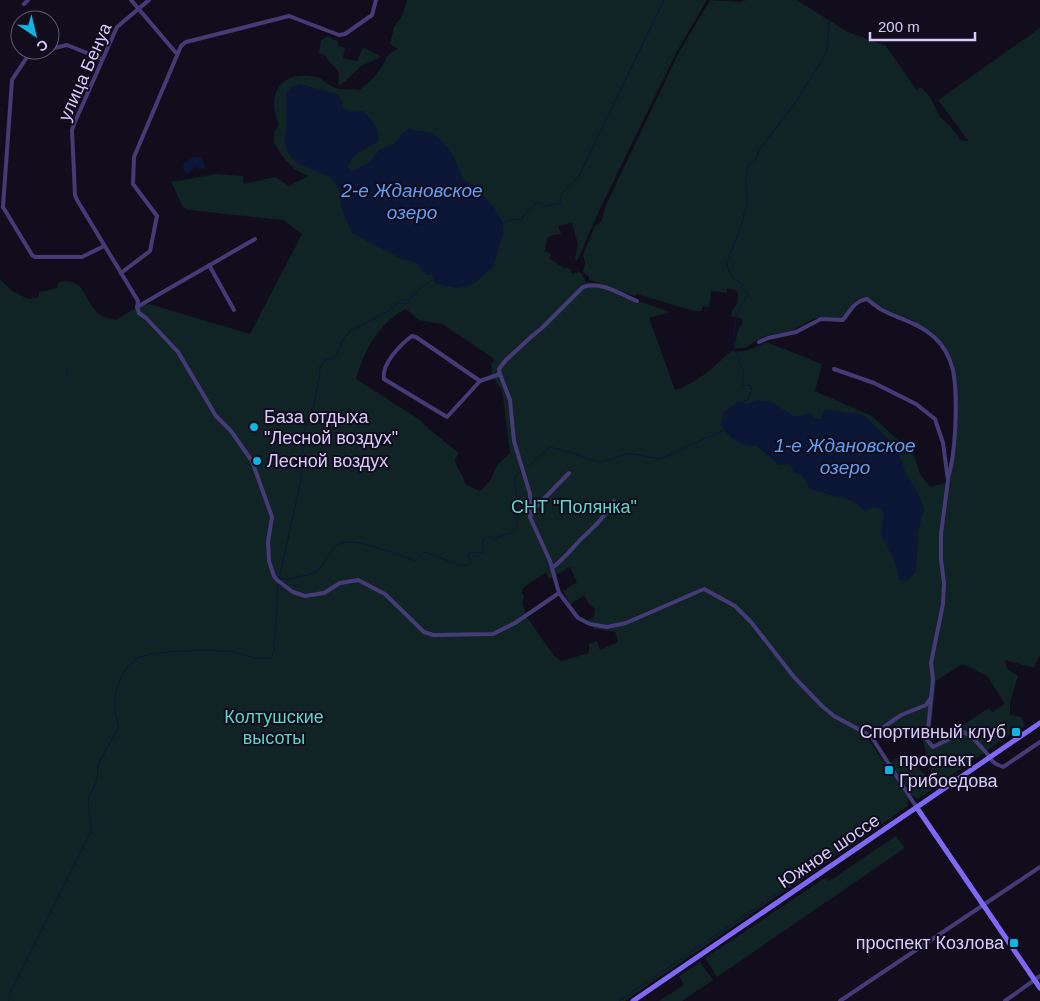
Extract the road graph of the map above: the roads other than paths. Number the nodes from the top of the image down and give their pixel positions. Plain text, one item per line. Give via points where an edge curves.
1 (131, 0) edge
2 (149, 0) edge
3 (376, 0) edge
4 (138, 9) junction
5 (60, 47) edge
6 (177, 54) junction
7 (102, 59) junction
8 (25, 60) edge
9 (2, 206) edge
10 (255, 239) dead end
11 (104, 246) junction
12 (209, 266) junction
13 (121, 273) junction
14 (637, 302) dead end
15 (137, 307) junction
16 (234, 310) dead end
17 (759, 342) dead end
18 (834, 369) dead end
19 (500, 374) junction
20 (480, 381) junction
21 (569, 473) dead end
22 (948, 480) junction
23 (614, 501) dead end
24 (530, 517) junction
25 (552, 568) junction
26 (560, 593) junction
27 (930, 699) junction
28 (1040, 724) edge
29 (871, 736) junction
30 (1040, 742) edge
31 (990, 757) junction
32 (917, 808) junction
33 (1040, 867) edge
34 (984, 905) junction
35 (1040, 976) edge
36 (1035, 980) junction
37 (1040, 988) edge
38 (848, 996) junction
39 (633, 1001) edge
40 (840, 1001) edge
41 (852, 1001) edge
42 (1005, 1001) edge

1 - 4 street
2 - 4 street, улица Бенуа
3 - 6 street via 372,15 345,34 339,35 288,16 186,42
4 - 6 street
4 - 7 street, улица Бенуа via 117,26
5 - 7 street via 67,45
6 - 13 street via 134,157 133,184 157,216 152,248
7 - 11 street, улица Бенуа via 72,130 77,200
8 - 9 street via 12,80
9 - 11 street via 36,257 82,257
10 - 12 street
11 - 13 street, улица Бенуа
12 - 15 street
12 - 16 street
13 - 15 street, улица Бенуа via 138,301
14 - 19 street via 602,287 583,287 506,360 499,369
15 - 26 street via 178,352 216,416 252,461 272,516 269,561 274,576 288,589 305,596 316,595 340,583 358,580 385,594 424,632 434,635 493,634
17 - 22 street via 796,332 821,319 843,320 852,307 867,299 924,329 940,344 953,372 954,448
18 - 22 street via 897,393 935,419 945,452
19 - 20 street
19 - 24 street via 510,400 514,441 530,494
20 - 20 street via 412,336 392,355 383,375 384,379 447,417
21 - 24 street
22 - 27 street via 941,534 943,604 931,663
23 - 25 street via 600,522
24 - 25 street
25 - 26 street
26 - 29 street via 578,618 607,627 626,623 704,590 734,606 751,622 794,677 822,706
27 - 29 street via 926,705 901,715
27 - 31 street via 927,740 933,747 964,732
28 - 31 street, Южное шоссе
29 - 32 street
30 - 31 street via 1003,767
31 - 32 street, Южное шоссе
32 - 34 street
32 - 39 street, Южное шоссе
33 - 34 street
34 - 36 street
34 - 38 street
35 - 36 street
36 - 37 street
36 - 42 street
38 - 40 street
38 - 41 street

